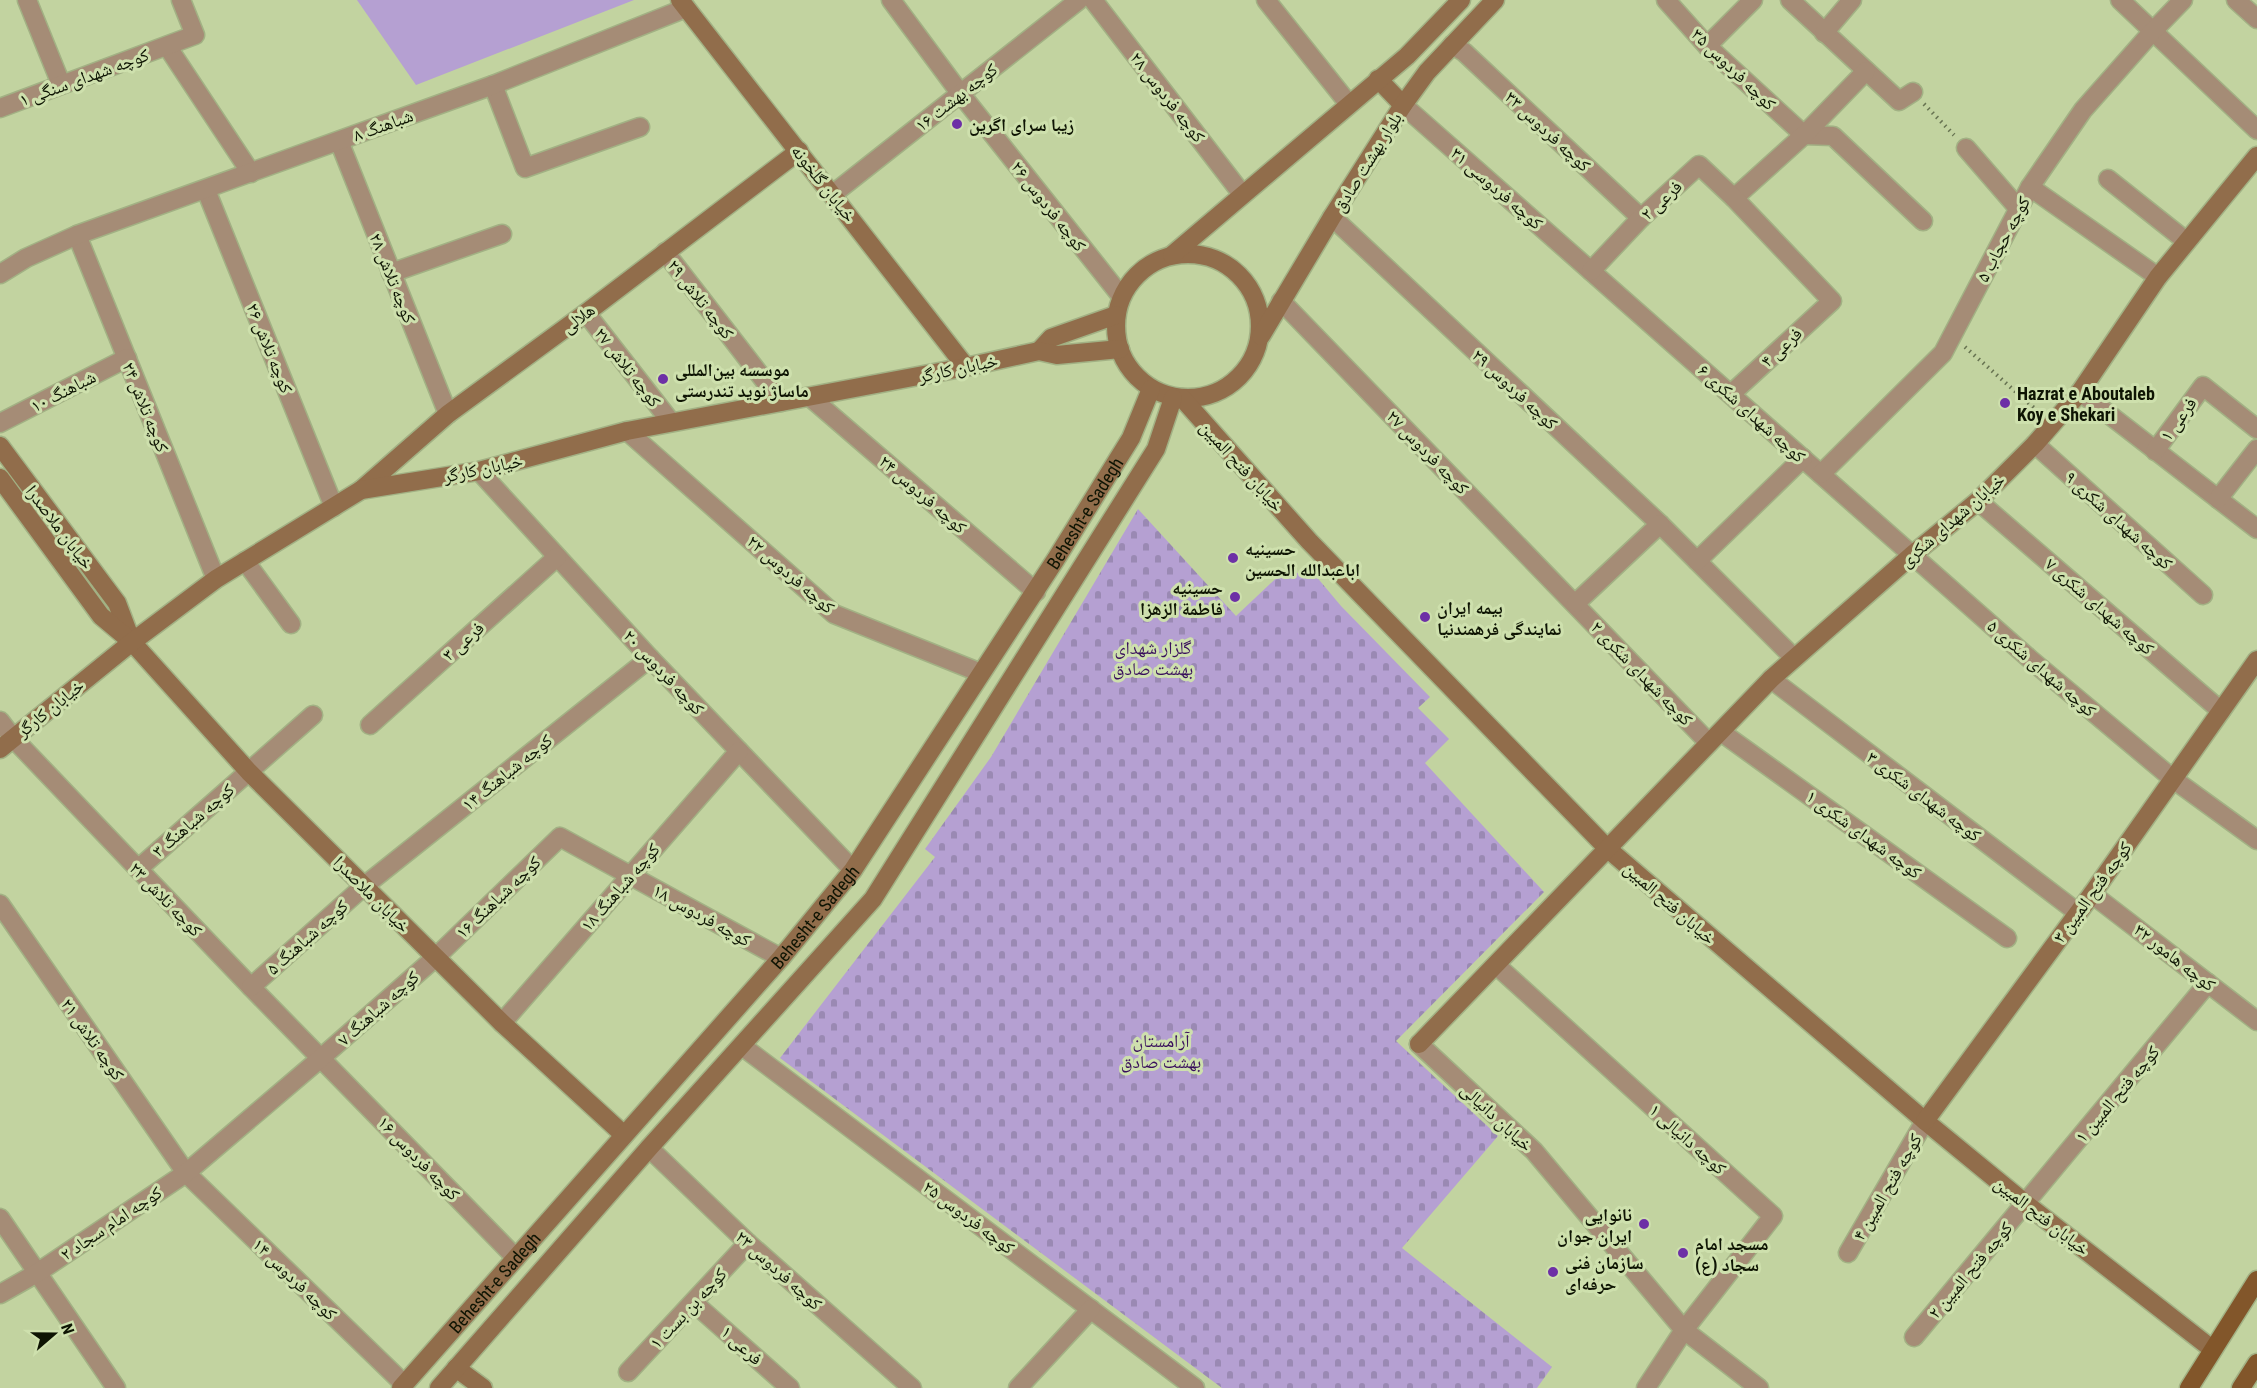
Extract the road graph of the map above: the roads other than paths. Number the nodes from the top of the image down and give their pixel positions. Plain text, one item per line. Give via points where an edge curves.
1 (27, 0) edge
2 (181, 0) edge
3 (891, 0) edge
4 (1079, 0) edge
5 (1093, 0) edge
6 (1266, 0) edge
7 (1461, 0) edge
8 (1495, 0) edge
9 (1666, 0) edge
10 (1753, 0) edge
11 (1790, 0) edge
12 (1852, 0) edge
13 (2120, 0) edge
14 (2183, 0) edge
15 (2236, 0) edge
16 (683, 4) edge
17 (2257, 19) edge
18 (2152, 32) junction
19 (1824, 33) junction
20 (1452, 45) junction
21 (167, 46) junction
22 (1707, 46) junction
23 (1866, 71) junction
24 (1378, 79) junction
25 (61, 84) junction
26 (493, 86) junction
27 (1913, 92) road end
28 (960, 93) junction
29 (1348, 103) junction
30 (1403, 105) junction
31 (0, 108) edge
32 (640, 127) dead end
33 (2257, 130) edge
34 (1804, 135) junction
35 (339, 141) junction
36 (1965, 147) road end
37 (799, 151) junction
38 (2257, 156) edge
39 (251, 173) junction
40 (2108, 179) dead end
41 (2030, 187) junction
42 (206, 190) junction
43 (833, 194) junction
44 (1242, 194) junction
45 (1734, 198) junction
46 (2018, 208) junction
47 (1332, 217) junction
48 (1641, 218) junction
49 (1923, 221) dead end
50 (502, 234) dead end
51 (77, 236) junction
52 (2186, 242) junction
53 (665, 252) junction
54 (1172, 255) junction
55 (1591, 271) junction
56 (0, 273) edge
57 (392, 273) junction
58 (2158, 277) junction
59 (1121, 296) junction
60 (1281, 301) junction
61 (586, 313) junction
62 (1116, 315) junction
63 (1260, 338) junction
64 (1120, 349) junction
65 (1039, 351) junction
66 (127, 358) junction
67 (966, 367) junction
68 (1151, 389) junction
69 (2080, 392) junction
70 (1731, 394) junction
71 (810, 396) junction
72 (1178, 398) junction
73 (781, 402) junction
74 (448, 414) junction
75 (671, 422) junction
76 (0, 423) edge
77 (2257, 429) edge
78 (627, 431) junction
79 (2035, 444) junction
80 (0, 446) edge
81 (2257, 449) edge
82 (2155, 451) junction
83 (1803, 458) junction
84 (479, 471) junction
85 (1821, 474) junction
86 (0, 478) edge
87 (361, 490) junction
88 (2218, 499) junction
89 (1978, 501) junction
90 (334, 507) junction
91 (1660, 524) junction
92 (2257, 529) edge
93 (1912, 555) junction
94 (556, 557) junction
95 (245, 561) junction
96 (1697, 561) junction
97 (216, 579) junction
98 (1036, 591) junction
99 (2203, 595) dead end
100 (1576, 603) junction
101 (291, 624) dead end
102 (132, 642) junction
103 (650, 658) junction
104 (1794, 658) junction
105 (2257, 660) edge
106 (981, 673) junction
107 (1771, 679) junction
108 (2221, 711) junction
109 (313, 715) dead end
110 (0, 721) edge
111 (370, 725) dead end
112 (1715, 737) junction
113 (6, 744) edge
114 (739, 751) junction
115 (249, 772) junction
116 (2173, 779) junction
117 (560, 837) joint
118 (2257, 840) edge
119 (1608, 849) junction
120 (138, 869) junction
121 (853, 870) junction
122 (629, 875) junction
123 (363, 887) junction
124 (2092, 894) junction
125 (0, 904) edge
126 (2077, 912) junction
127 (2007, 938) dead end
128 (436, 957) junction
129 (781, 958) junction
130 (1496, 965) junction
131 (2208, 983) junction
132 (251, 987) junction
133 (2257, 1021) edge
134 (502, 1023) junction
135 (742, 1047) junction
136 (321, 1058) junction
137 (1925, 1121) junction
138 (624, 1135) junction
139 (649, 1148) junction
140 (186, 1173) junction
141 (2026, 1204) junction
142 (0, 1218) edge
143 (748, 1243) junction
144 (1848, 1253) dead end
145 (516, 1258) junction
146 (37, 1273) junction
147 (2257, 1281) edge
148 (0, 1294) edge
149 (694, 1303) junction
150 (1091, 1309) junction
151 (1684, 1330) junction
152 (1914, 1336) dead end
153 (2212, 1349) junction
154 (2257, 1363) edge
155 (456, 1368) junction
156 (628, 1372) dead end
157 (403, 1386) edge
158 (116, 1388) edge
159 (439, 1388) edge
160 (483, 1388) edge
161 (790, 1388) edge
162 (912, 1388) edge
163 (1018, 1388) edge
164 (1195, 1388) edge
165 (1646, 1388) edge
166 (1759, 1388) edge
167 (2188, 1388) edge
168 (2241, 1388) edge

1 - 25 street
2 - 21 street, کوچه شهدای سنگی ۱ via 195,35
3 - 28 street, کوچه فردوس ۲۶
4 - 28 street, کوچه بهشت ۱۶
5 - 44 street, کوچه فردوس ۲۸
6 - 29 street
7 - 24 street via 1407,56
8 - 20 street, بلوار بهشت صادق
9 - 22 street, کوچه فردوس ۳۵
10 - 22 street
11 - 19 street
12 - 19 street
13 - 18 street
14 - 18 street, کوچه حجاب ۵
15 - 17 street
16 - 26 street, شباهنگ ۸
16 - 37 street, خیابان گلخونه
18 - 33 street
18 - 41 street, کوچه حجاب ۵ via 2083,110
19 - 23 street
20 - 30 street, بلوار بهشت صادق
20 - 48 street, کوچه فردوس ۳۳
21 - 25 street, کوچه شهدای سنگی ۱
21 - 39 street, کوچه شهدای سنگی ۱
22 - 34 street, کوچه فردوس ۳۵
23 - 27 street via 1899,101
23 - 34 street
24 - 29 street
24 - 30 street
25 - 31 street, کوچه شهدای سنگی ۱
26 - 32 street via 525,168
26 - 35 street, شباهنگ ۸
28 - 43 street, کوچه بهشت ۱۶
28 - 59 street, کوچه فردوس ۲۶
29 - 44 street
30 - 47 street, بلوار بهشت صادق
30 - 55 street, کوچه فردوسی ۳۱
34 - 45 street
34 - 49 street via 1833,136
35 - 39 street, شباهنگ ۸
35 - 57 street, کوچه تلاش ۲۸
36 - 46 street
37 - 43 street, خیابان گلخونه
37 - 53 street, هلالی
38 - 52 street, خیابان شهدای شکری
39 - 42 street, شباهنگ ۸
40 - 52 street
41 - 46 street, کوچه حجاب ۵
41 - 58 street
42 - 51 street, شباهنگ ۸
42 - 90 street, کوچه تلاش ۲۶
43 - 67 street, خیابان گلخونه
44 - 54 street
45 - 48 street, فرعی ۲ via 1699,165
45 - 70 street, فرعی ۴ via 1832,301
46 - 85 street, کوچه حجاب ۵ via 1943,353
47 - 60 street, بلوار بهشت صادق
47 - 91 street, کوچه فردوس ۲۹
48 - 55 street, فرعی ۲
50 - 57 street
51 - 56 street, شباهنگ ۸
51 - 66 street, کوچه تلاش ۲۴
52 - 58 street, خیابان شهدای شکری
53 - 61 street, هلالی
53 - 73 street, کوچه تلاش ۲۹
54 - 59 street via 1150,264 1132,279
54 - 63 street via 1207,256 1238,273 1252,292 1260,314
55 - 70 street, کوچه شهدای شکری ۶
57 - 74 street, کوچه تلاش ۲۸
58 - 69 street, خیابان شهدای شکری
59 - 62 street
60 - 63 street, بلوار بهشت صادق
60 - 100 street, کوچه فردوس ۲۷
61 - 74 street, هلالی
61 - 75 street, کوچه تلاش ۲۷
62 - 64 street
62 - 65 street, خیابان کارگر via 1051,338
63 - 72 street via 1253,360 1239,379 1220,393 1197,399
64 - 65 street, خیابان کارگر via 1057,355
64 - 68 street via 1134,375
65 - 67 street, خیابان کارگر
66 - 76 street, شباهنگ ۱۰
66 - 97 street, کوچه تلاش ۲۴
67 - 71 street, خیابان کارگر
68 - 72 street
68 - 98 street, Behesht-e Sadegh via 1131,438
69 - 79 street, خیابان شهدای شکری
69 - 82 street
70 - 83 street, کوچه شهدای شکری ۶
71 - 73 street, خیابان کارگر
71 - 98 street, کوچه فردوس ۲۴
72 - 119 street, خیابان فتح المبین via 1309,541
72 - 135 street, Behesht-e Sadegh via 1156,449 873,899
73 - 75 street, خیابان کارگر
74 - 87 street, هلالی
75 - 78 street, خیابان کارگر
77 - 82 street, فرعی ۱ via 2203,386
78 - 84 street, خیابان کارگر
78 - 106 street, کوچه فردوس ۲۲ via 834,614
79 - 89 street, خیابان شهدای شکری
79 - 99 street, کوچه شهدای شکری ۹
80 - 102 street, خیابان ملاصدرا via 117,603
81 - 88 street
82 - 88 street
83 - 85 street, کوچه شهدای شکری ۶
83 - 96 street
84 - 87 street, خیابان کارگر
84 - 94 street, کوچه فردوس ۲۰
85 - 93 street, کوچه شهدای شکری ۶
86 - 102 street, خیابان ملاصدرا via 101,616
87 - 90 street, خیابان کارگر
88 - 92 street
89 - 93 street, خیابان شهدای شکری
89 - 108 street, کوچه شهدای شکری ۷
90 - 95 street, خیابان کارگر
91 - 96 street, کوچه فردوس ۲۹
91 - 100 street
93 - 104 street, خیابان شهدای شکری
93 - 116 street, کوچه شهدای شکری ۵
94 - 103 street, کوچه فردوس ۲۰
94 - 111 street, فرعی ۳
95 - 97 street, خیابان کارگر
95 - 101 street
96 - 104 street, کوچه فردوس ۲۹
97 - 102 street, خیابان کارگر
98 - 106 street, Behesht-e Sadegh
100 - 112 street, کوچه شهدای شکری ۲
102 - 113 street, خیابان کارگر
102 - 115 street, خیابان ملاصدرا
103 - 114 street, کوچه فردوس ۲۰
103 - 123 street, کوچه شباهنگ ۱۴
104 - 107 street, خیابان شهدای شکری
105 - 108 street, کوچه فتح المبین ۳
106 - 121 street, Behesht-e Sadegh
107 - 112 street, خیابان شهدای شکری
107 - 126 street, کوچه شهدای شکری ۳
108 - 116 street, کوچه فتح المبین ۳
109 - 115 street, کوچه شباهنگ ۳
110 - 113 street, کوچه تلاش ۲۳
112 - 119 street, خیابان شهدای شکری
112 - 127 street, کوچه شهدای شکری ۱
113 - 120 street, کوچه تلاش ۲۳
114 - 121 street, کوچه فردوس ۲۰
114 - 122 street, کوچه شباهنگ ۱۸
115 - 120 street, کوچه شباهنگ ۳
115 - 123 street, خیابان ملاصدرا
116 - 118 street, کوچه شهدای شکری ۵
116 - 124 street, کوچه فتح المبین ۳
117 - 122 street, کوچه فردوس ۱۸
117 - 128 street, کوچه شباهنگ ۱۶
119 - 130 street, خیابان دانیالی
119 - 137 street, خیابان فتح المبین
120 - 132 street, کوچه تلاش ۲۳
121 - 129 street, Behesht-e Sadegh
122 - 129 street, کوچه فردوس ۱۸
122 - 134 street, کوچه شباهنگ ۱۸
123 - 128 street, خیابان ملاصدرا
123 - 132 street, کوچه شباهنگ ۵
124 - 126 street, کوچه فتح المبین ۳
124 - 131 street, کوچه هامور ۳۲
125 - 140 street, کوچه تلاش ۲۱
126 - 137 street, کوچه فتح المبین ۳
128 - 134 street, خیابان ملاصدرا
128 - 136 street, کوچه شباهنگ ۷
129 - 138 street, Behesht-e Sadegh
130 - 151 street, خیابان دانیالی via 1419,1044 1534,1151
130 - 151 street, کوچه دانیالی ۱ via 1773,1215
131 - 133 street, کوچه هامور ۳۲
131 - 141 street, کوچه فتح المبین ۱
132 - 136 street, کوچه تلاش ۲۳
134 - 138 street, خیابان ملاصدرا
135 - 139 street, Behesht-e Sadegh
135 - 150 street, کوچه فردوس ۲۵
136 - 140 street, کوچه شباهنگ ۷
136 - 145 street, کوچه فردوس ۱۶
137 - 141 street, خیابان فتح المبین
137 - 144 street, کوچه فتح المبین ۴
138 - 145 street, Behesht-e Sadegh
139 - 143 street, کوچه فردوس ۲۳
139 - 155 street, Behesht-e Sadegh
140 - 146 street, کوچه امام سجاد ۲
140 - 157 street, کوچه فردوس ۱۴
141 - 152 street, کوچه فتح المبین ۲
141 - 153 street, خیابان فتح المبین
142 - 146 street
143 - 149 street, کوچه بن بست ۱
143 - 162 street, کوچه فردوس ۲۳
145 - 157 street, Behesht-e Sadegh
146 - 148 street, کوچه امام سجاد ۲
146 - 158 street
147 - 153 main road
149 - 156 street, کوچه بن بست ۱
149 - 161 street, فرعی ۱
150 - 163 street
150 - 164 street, کوچه فردوس ۲۵
151 - 165 street
151 - 166 street, خیابان دانیالی
153 - 167 main road
154 - 168 main road
155 - 159 street, Behesht-e Sadegh
155 - 160 street

